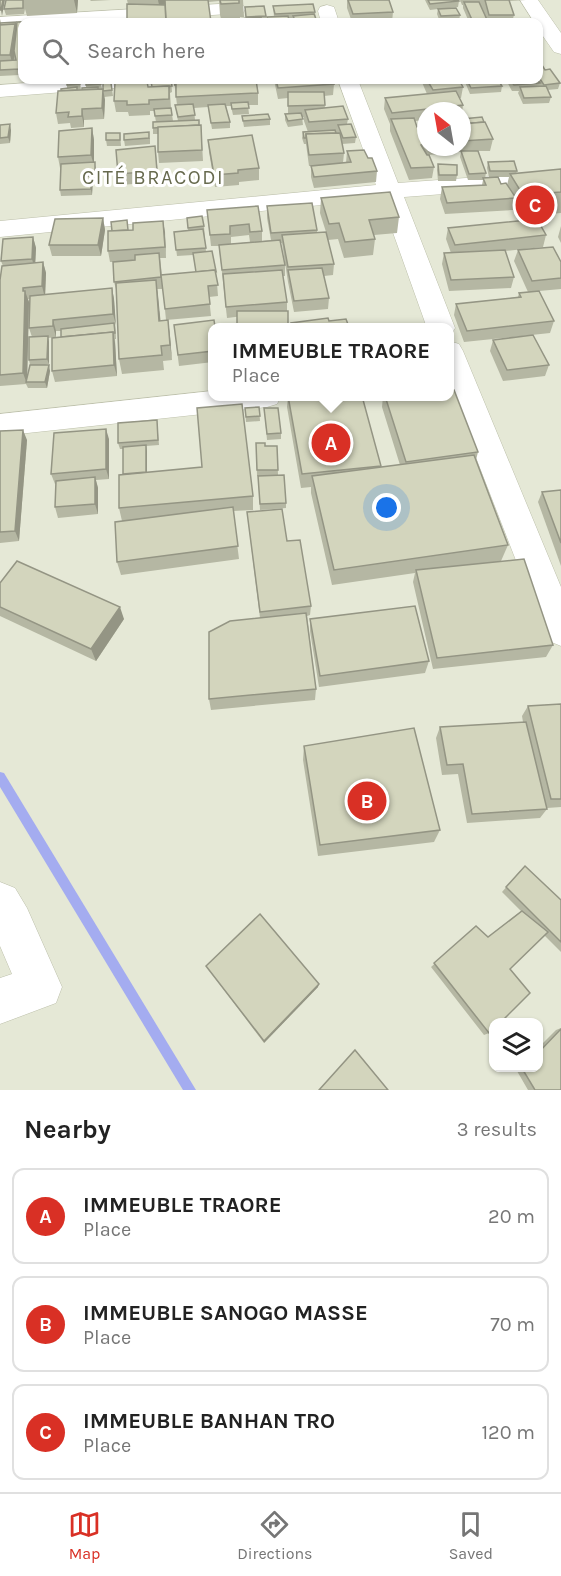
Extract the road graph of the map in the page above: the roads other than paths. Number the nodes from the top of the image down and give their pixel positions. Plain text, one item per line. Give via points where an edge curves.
1 (529, 0) edge
2 (236, 9) dead end
3 (84, 18) edge
4 (541, 18) edge
5 (543, 21) edge
6 (18, 22) edge
7 (0, 23) edge
8 (561, 48) edge
9 (89, 84) edge
10 (349, 84) edge
11 (0, 91) edge
12 (561, 178) edge
13 (389, 191) junction
14 (0, 229) edge
15 (439, 323) edge
16 (454, 370) edge
17 (221, 401) edge
18 (0, 425) edge
19 (561, 630) edge
20 (4, 917) edge
21 (0, 1001) edge

1 - 4 street
2 - 3 street
5 - 8 street
6 - 7 street
9 - 11 street
10 - 13 street
12 - 13 street
13 - 14 street
13 - 15 street
16 - 19 street
17 - 18 street
20 - 21 street via 40,987

